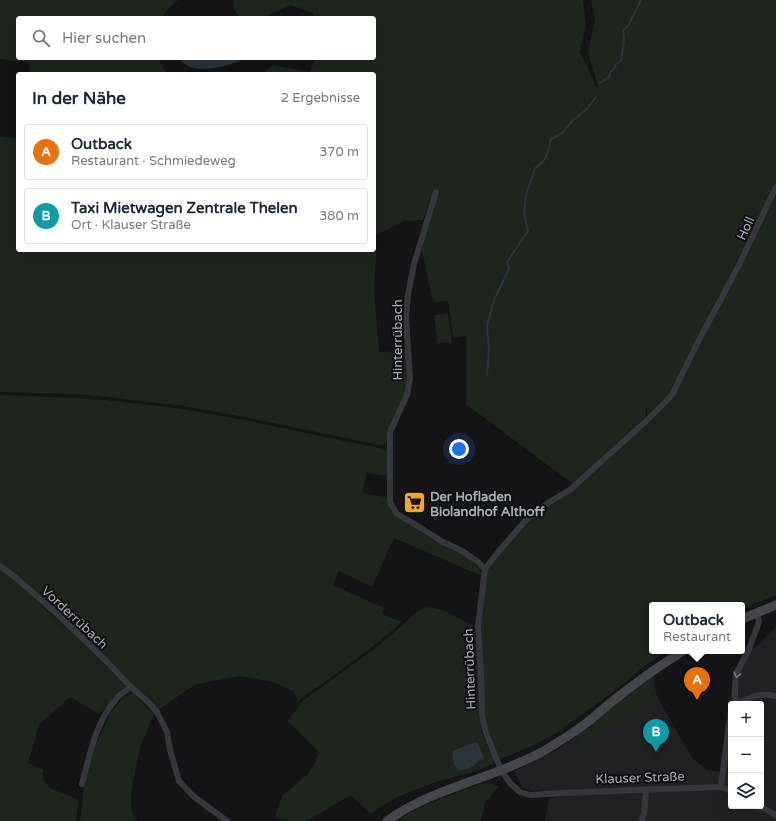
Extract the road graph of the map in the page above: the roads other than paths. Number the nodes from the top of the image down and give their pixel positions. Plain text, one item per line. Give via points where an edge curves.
1 (776, 187) edge
2 (436, 192) dead end
3 (0, 566) edge
4 (485, 569) junction
5 (776, 605) edge
6 (757, 613) junction
7 (745, 618) edge
8 (678, 654) edge
9 (131, 687) junction
10 (776, 696) edge
11 (737, 701) edge
12 (744, 701) edge
13 (728, 732) edge
14 (501, 770) junction
15 (82, 784) dead end
16 (721, 787) junction
17 (646, 790) junction
18 (728, 790) edge
19 (764, 809) edge
20 (776, 815) edge
21 (227, 821) edge
22 (387, 821) edge
23 (641, 821) edge

1 - 4 street, Holl via 672,395 571,489 526,520
2 - 4 street, Hinterrübach via 416,257 408,295 406,318 410,380 407,395 390,432 390,502 397,514 477,561
3 - 9 street, Vorderrübach via 57,614
4 - 14 street, Hinterrübach via 478,626 482,714 485,730
5 - 6 main road
6 - 7 main road
6 -> 11 street via 759,622 736,674
8 - 14 main road via 557,743
9 - 15 street via 120,695 104,715 94,739
9 - 21 street, Vorderrübach via 150,704 167,732 179,781 193,796
10 - 12 street via 755,695
13 - 16 street
14 - 17 street, Klauser Straße via 520,792 530,795
14 - 22 main road via 430,797
16 - 17 street, Klauser Straße
16 - 18 street
17 - 23 street
19 - 20 street

